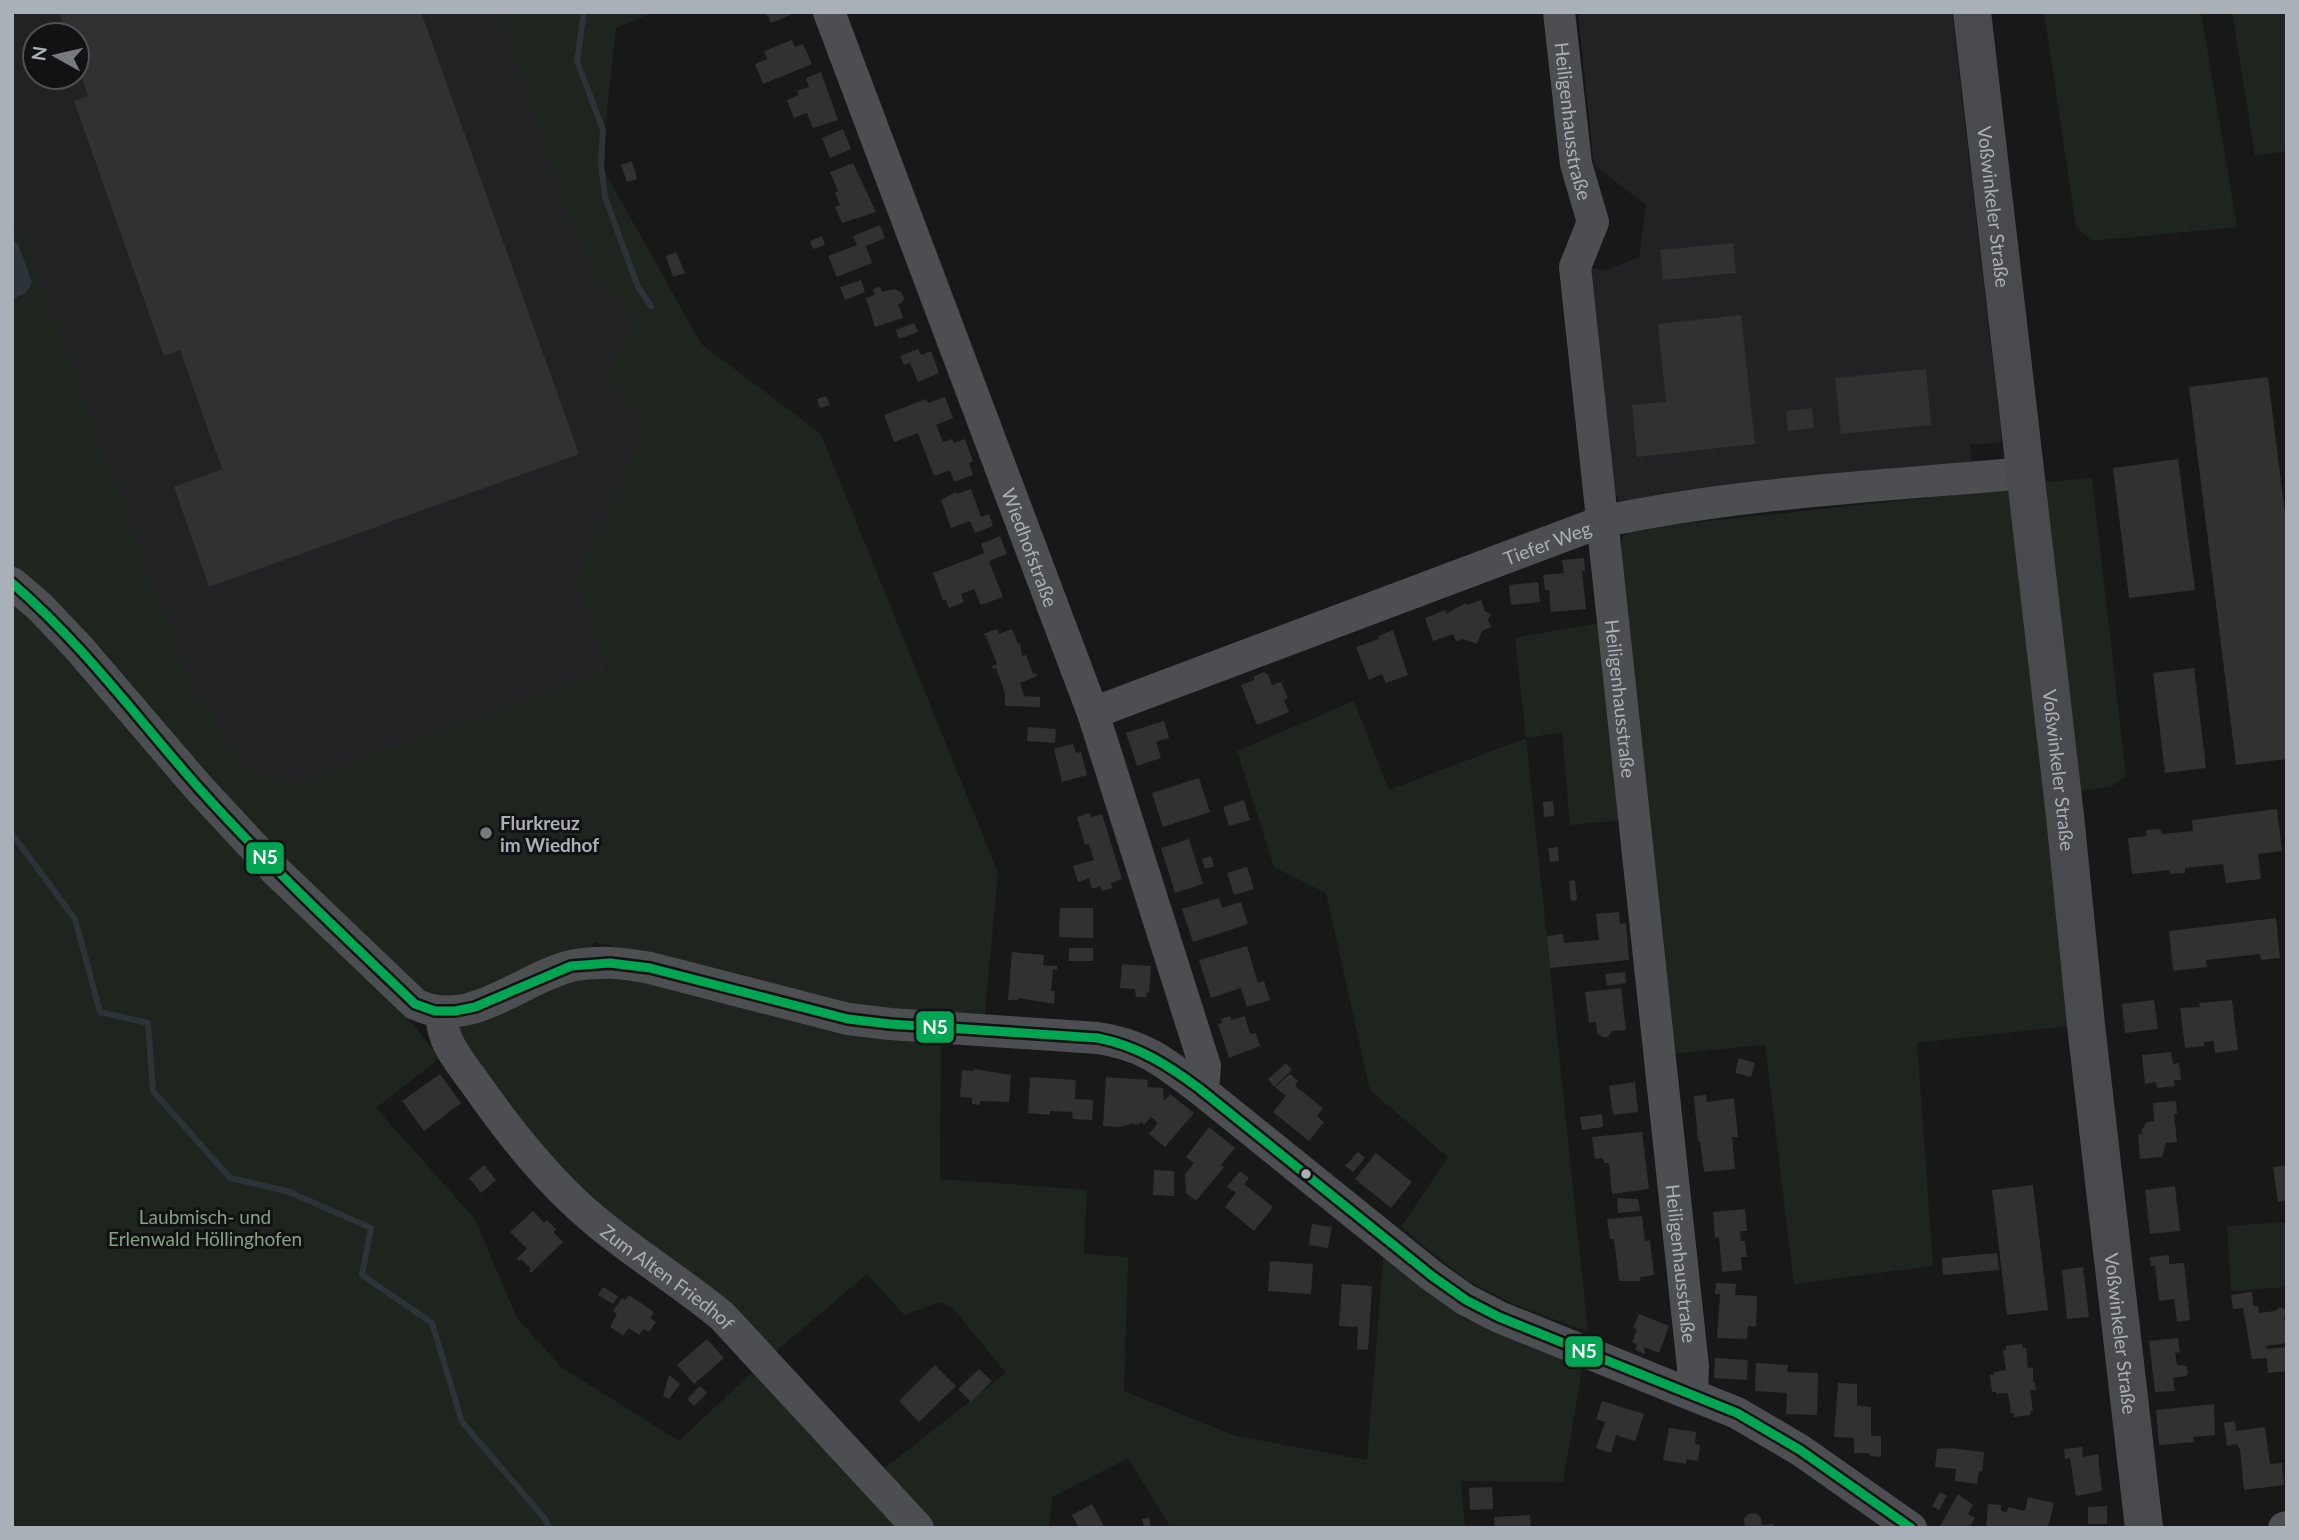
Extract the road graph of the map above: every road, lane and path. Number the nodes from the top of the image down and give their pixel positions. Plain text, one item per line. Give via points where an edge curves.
1 (829, 12) edge
2 (1559, 12) edge
3 (1972, 12) edge
4 (2026, 473) junction
5 (1601, 522) junction
6 (12, 583) edge
7 (1093, 713) junction
8 (442, 1013) junction
9 (1199, 1089) junction
10 (1692, 1393) junction
11 (918, 1528) edge
12 (1911, 1528) edge
13 (2144, 1528) edge

1 - 7 street, Wiedhofstraße
2 - 5 street, Heiligenhausstraße via 1576,164 1593,222 1575,267
3 - 4 main road, Voßwinkeler Straße
4 - 5 street, Tiefer Weg via 1776,495
4 - 13 main road, Voßwinkeler Straße
5 - 7 street, Tiefer Weg
5 - 10 street, Heiligenhausstraße via 1693,1367
6 - 8 street via 78,647 286,881 405,997
7 - 9 street, Wiedhofstraße via 1205,1066
8 - 9 street via 480,1006 568,967 618,962 848,1019 1121,1042 1164,1062
8 - 11 street, Zum Alten Friedhof via 441,1024 451,1050 503,1123 551,1179 597,1222 722,1316
9 - 10 street via 1466,1300 1499,1318
10 - 12 street via 1779,1436

